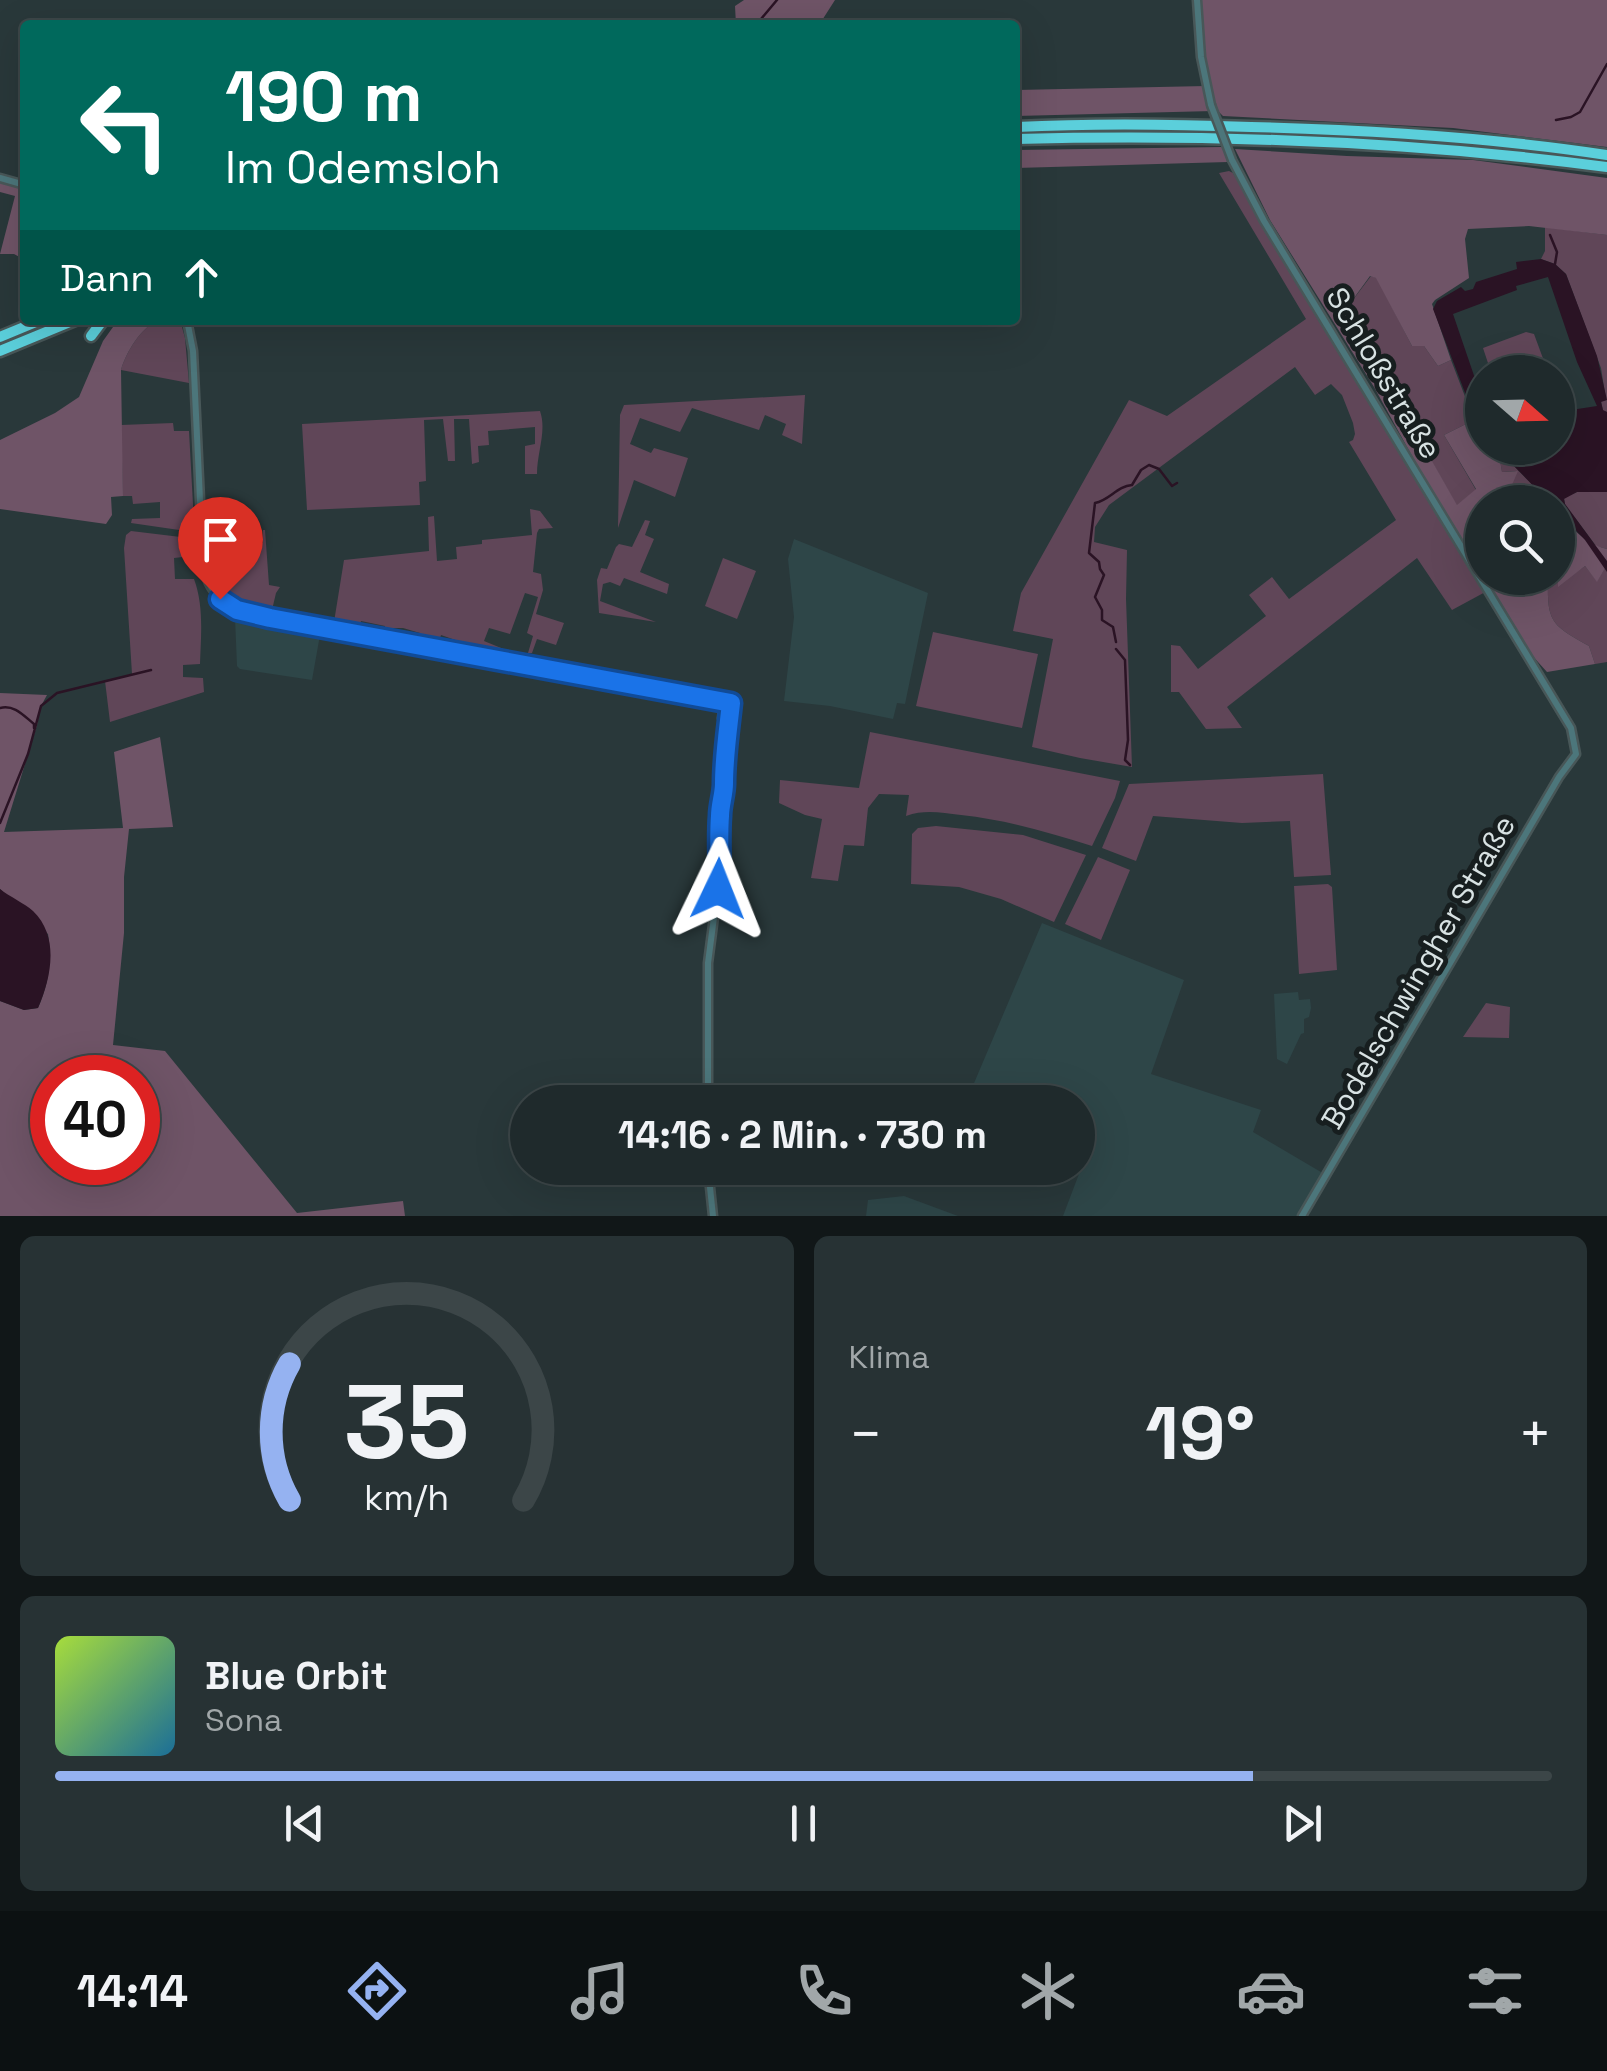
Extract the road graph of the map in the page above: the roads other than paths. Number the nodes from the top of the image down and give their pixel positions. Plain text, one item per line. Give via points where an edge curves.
1 (1197, 0) edge
2 (1020, 126) edge
3 (1020, 139) edge
4 (1607, 155) edge
5 (1607, 167) edge
6 (30, 325) edge
7 (63, 325) edge
8 (99, 325) edge
9 (188, 325) edge
10 (91, 336) dead end
11 (0, 337) edge
12 (0, 351) edge
13 (1576, 754) joint
14 (708, 1085) edge
15 (709, 1185) edge
16 (712, 1216) edge
17 (1302, 1216) edge

1 - 13 street, Schloßstraße, bridge via 1201,57 1233,163 1572,728
2 - 4 highway via 1352,130
3 - 5 highway via 1295,140
6 - 11 highway
7 - 12 highway
8 - 10 highway
9 - 14 street via 203,564 206,579 232,608 728,703 708,964
13 - 17 street, Bodelschwingher Straße
15 - 16 street

